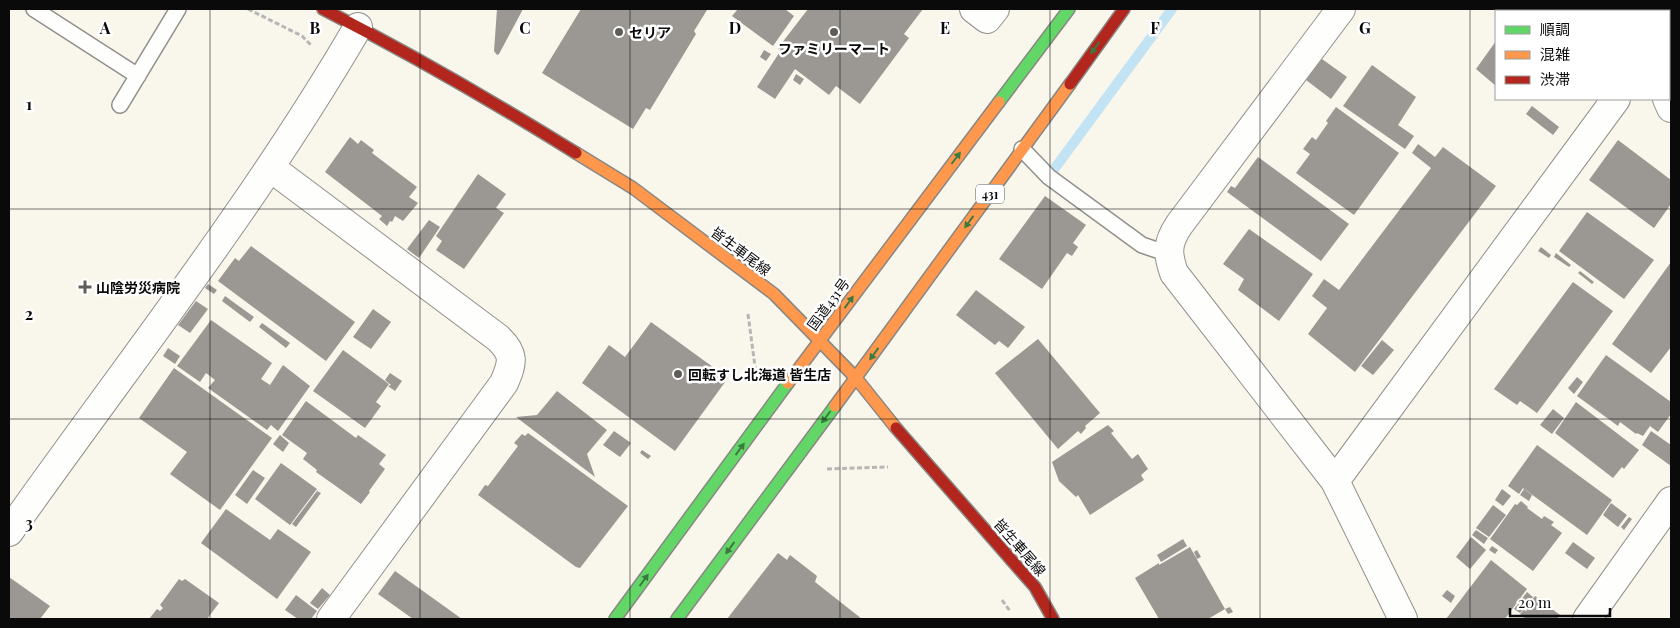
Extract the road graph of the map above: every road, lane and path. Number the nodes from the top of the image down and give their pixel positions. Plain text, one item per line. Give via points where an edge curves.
1 (34, 9) edge
2 (178, 9) edge
3 (248, 9) edge
4 (323, 9) edge
5 (974, 9) edge
6 (995, 9) edge
7 (1069, 9) edge
8 (1124, 9) edge
9 (1341, 9) edge
10 (362, 21) junction
11 (315, 49) dead end
12 (138, 76) junction
13 (1615, 100) edge
14 (120, 105) dead end
15 (1022, 149) junction
16 (271, 168) junction
17 (1169, 254) junction
18 (748, 312) dead end
19 (820, 342) junction
20 (756, 376) dead end
21 (856, 378) junction
22 (890, 467) dead end
23 (822, 469) dead end
24 (1335, 481) junction
25 (1671, 501) edge
26 (9, 532) edge
27 (999, 596) dead end
28 (1011, 612) dead end
29 (331, 619) edge
30 (615, 619) edge
31 (677, 619) edge
32 (1053, 619) edge
33 (1403, 619) edge
34 (1587, 619) edge

1 - 12 lane
2 - 12 lane
3 - 11 path via 302,36
4 - 10 main road, 皆生車尾線
5 - 6 street via 987,20
19 -> 7 main road, 国道431号
8 -> 15 main road, 431
9 - 17 street via 1178,224
10 - 16 street
10 - 19 main road, 皆生車尾線 via 633,188 774,294
12 - 14 lane
13 - 24 street
15 - 17 lane via 1049,176 1142,245
15 -> 21 main road, 431
16 - 26 street
16 - 29 street via 498,338 511,355 511,366 504,382
17 - 24 street via 1174,273
18 - 20 path
19 - 21 main road, 皆生車尾線
30 -> 19 main road, 国道431号
21 -> 31 main road, 431
21 - 32 main road, 皆生車尾線 via 885,416 1035,587
22 - 23 path
24 - 33 street
25 - 34 street
27 - 28 path

